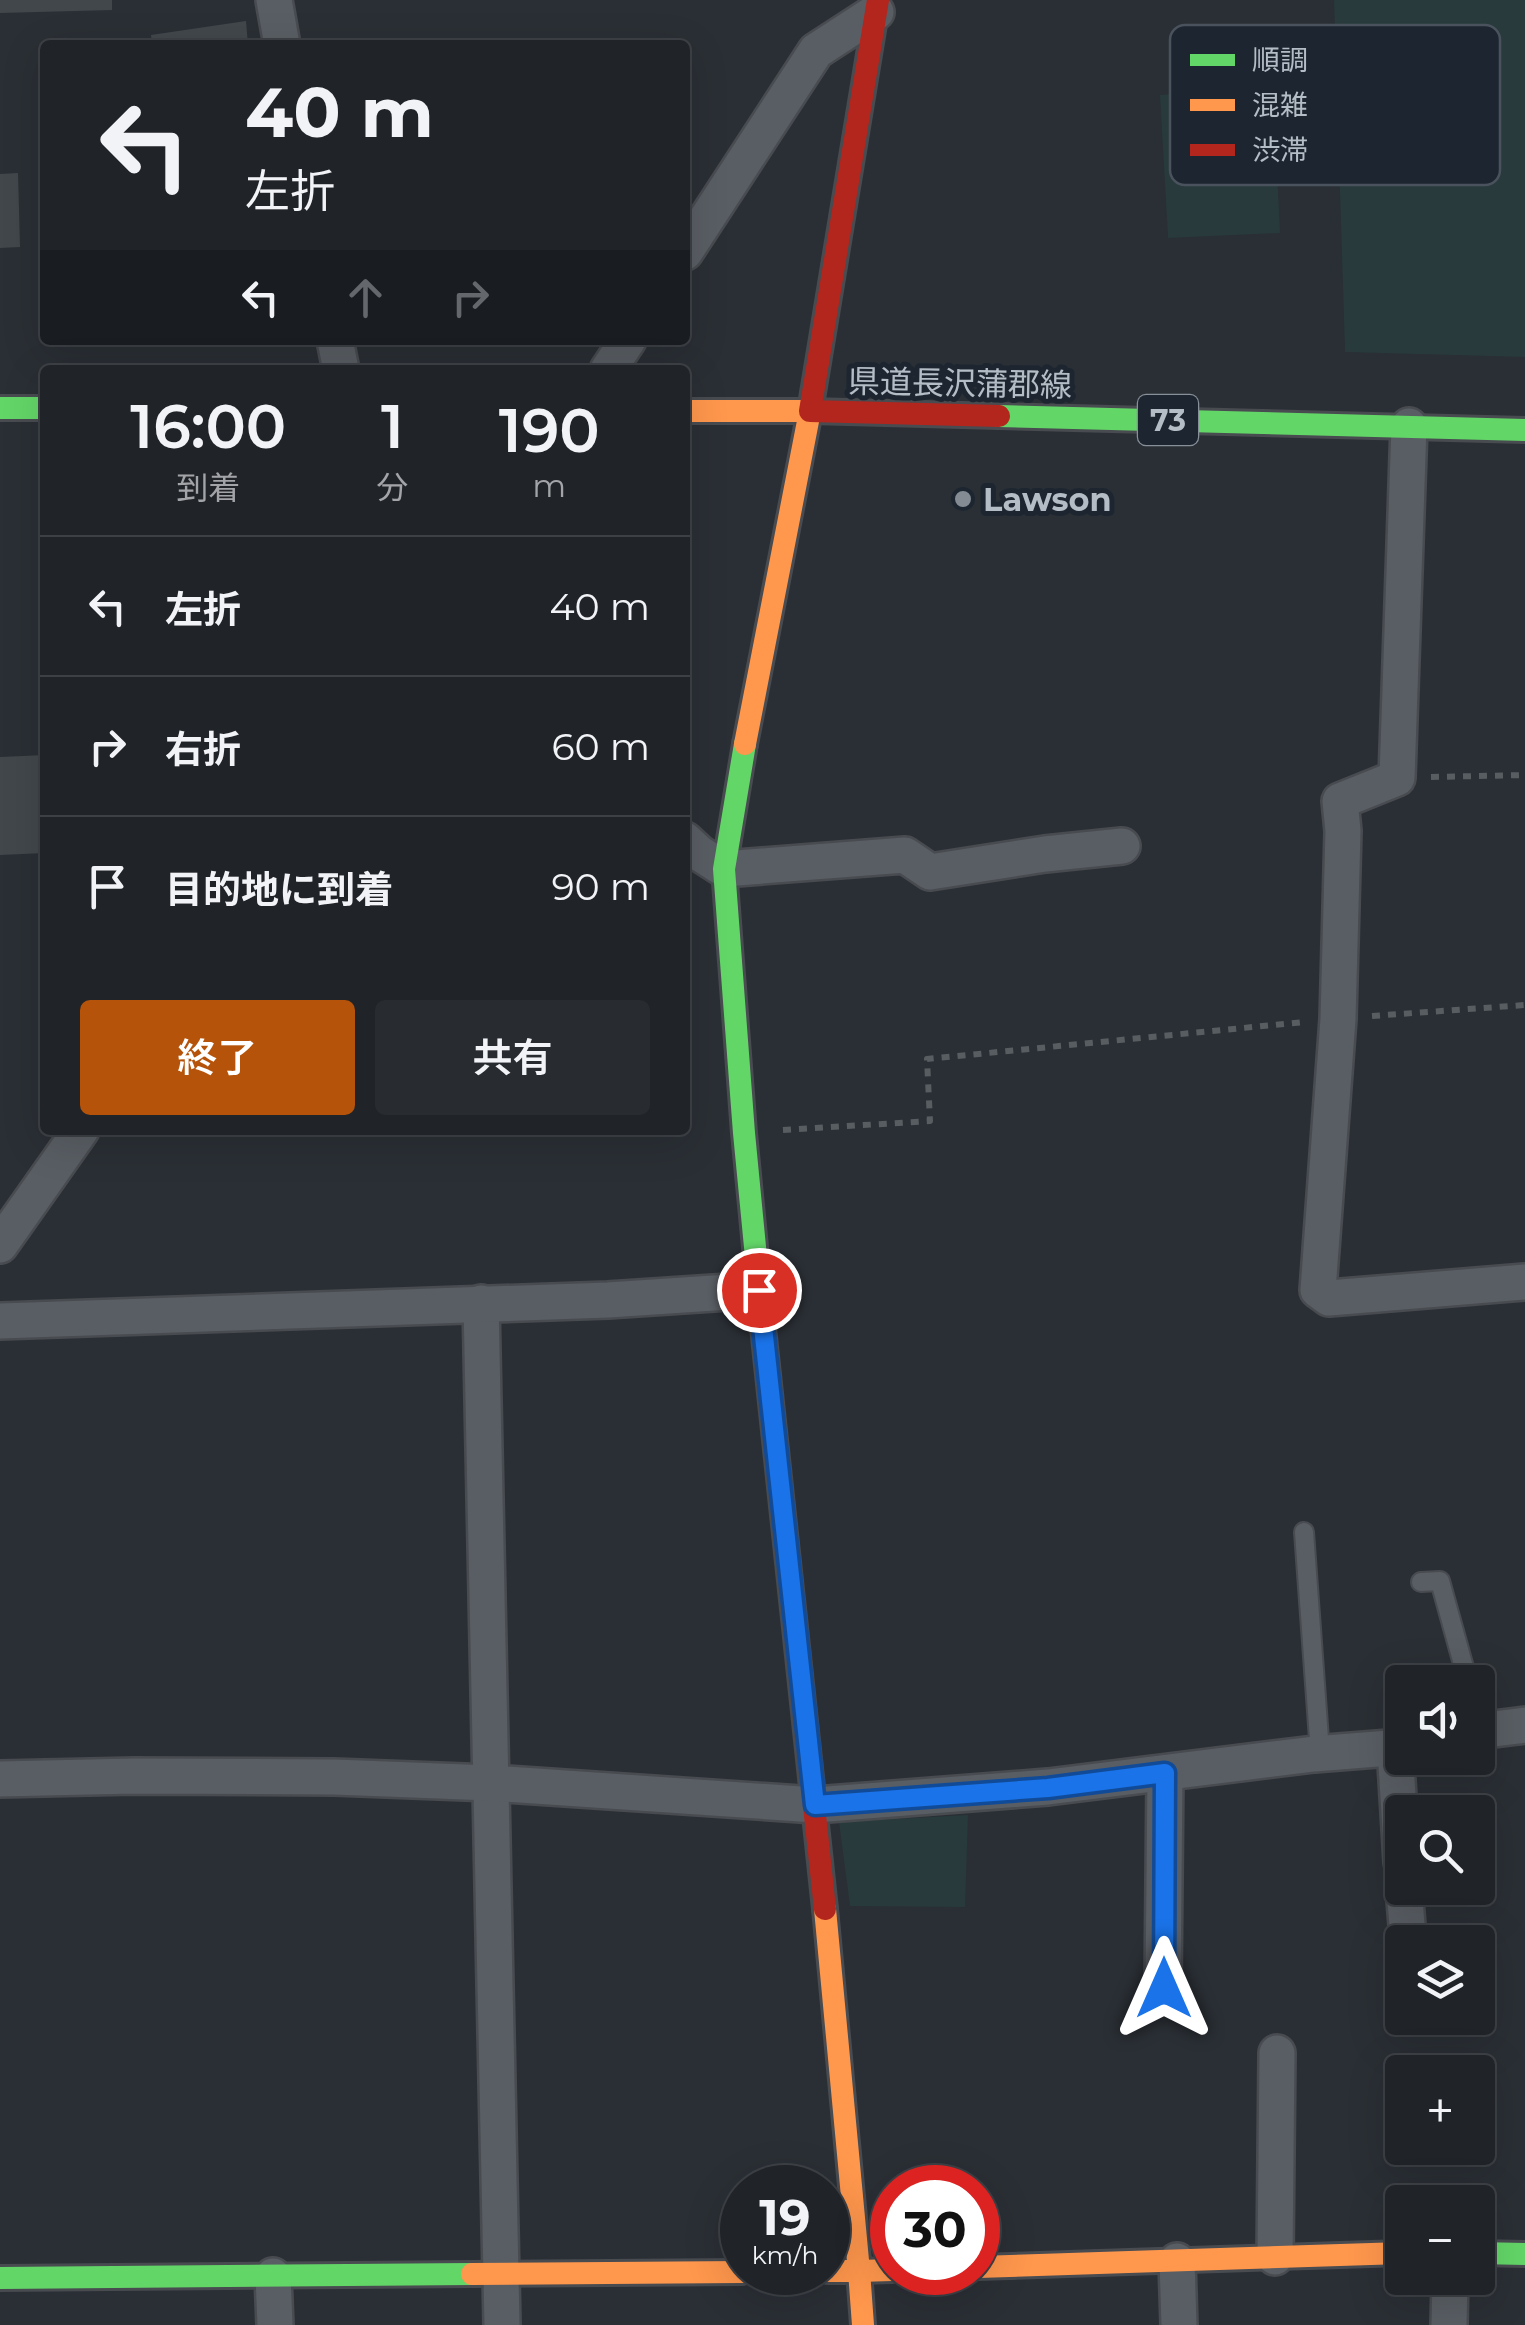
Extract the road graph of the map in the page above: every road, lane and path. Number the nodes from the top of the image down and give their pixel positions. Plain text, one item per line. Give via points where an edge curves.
1 (274, 0) edge
2 (877, 6) edge
3 (281, 40) edge
4 (690, 244) edge
5 (0, 408) edge
6 (40, 408) edge
7 (690, 411) edge
8 (810, 411) junction
9 (1409, 426) junction
10 (1525, 430) edge
11 (1525, 775) edge
12 (1397, 778) junction
13 (690, 845) edge
14 (1122, 846) dead end
15 (724, 869) junction
16 (1525, 1006) edge
17 (1338, 1019) junction
18 (744, 1133) junction
19 (77, 1135) edge
20 (0, 1245) edge
21 (1525, 1282) edge
22 (759, 1290) junction
23 (481, 1303) junction
24 (0, 1321) edge
25 (1304, 1532) dead end
26 (1421, 1582) dead end
27 (1463, 1665) edge
28 (1495, 1725) edge
29 (1525, 1725) edge
30 (1385, 1749) edge
31 (1320, 1753) junction
32 (1165, 1773) junction
33 (0, 1779) edge
34 (491, 1784) junction
35 (815, 1805) junction
36 (1405, 1905) edge
37 (1406, 1925) dead end
38 (1164, 1988) dead end
39 (1277, 2054) dead end
40 (1495, 2253) edge
41 (1385, 2254) edge
42 (1525, 2254) edge
43 (1276, 2257) junction
44 (1177, 2260) junction
45 (1000, 2266) edge
46 (850, 2271) edge
47 (860, 2271) junction
48 (870, 2271) edge
49 (720, 2272) edge
50 (502, 2274) junction
51 (274, 2276) junction
52 (0, 2278) edge
53 (1450, 2295) edge
54 (274, 2325) edge
55 (502, 2325) edge
56 (863, 2325) edge
57 (1179, 2325) edge
58 (1450, 2325) edge

1 - 3 street
2 - 4 street via 816,51
2 - 8 street, 県道長沢蒲郡線
5 - 6 street
7 - 8 street
8 - 9 street, 県道長沢蒲郡線 / 73
8 - 15 street
9 - 10 street, 県道長沢蒲郡線 / 73
9 - 12 street
11 - 12 path
12 - 17 street via 1340,802
13 - 15 street
14 - 15 street via 930,872 905,855
15 - 18 street
16 - 17 path
17 - 18 path via 928,1059 930,1121
17 - 21 street via 1318,1290 1329,1298
18 - 22 street
19 - 20 street
22 - 23 street
22 - 35 street
23 - 24 street
23 - 34 street
25 - 31 lane
26 - 27 lane via 1440,1581
28 - 29 street
30 - 31 street
31 - 32 street
32 - 35 street
32 - 38 street
33 - 34 street via 334,1777
34 - 35 street
34 - 50 street
35 - 47 street
36 - 37 street
39 - 43 street
40 - 42 street
41 - 43 street
43 - 44 street
44 - 45 street
44 - 57 street
46 - 47 street
47 - 48 street
47 - 56 street
49 - 50 street
50 - 51 street
50 - 55 street
51 - 52 street
51 - 54 street
53 - 58 street

